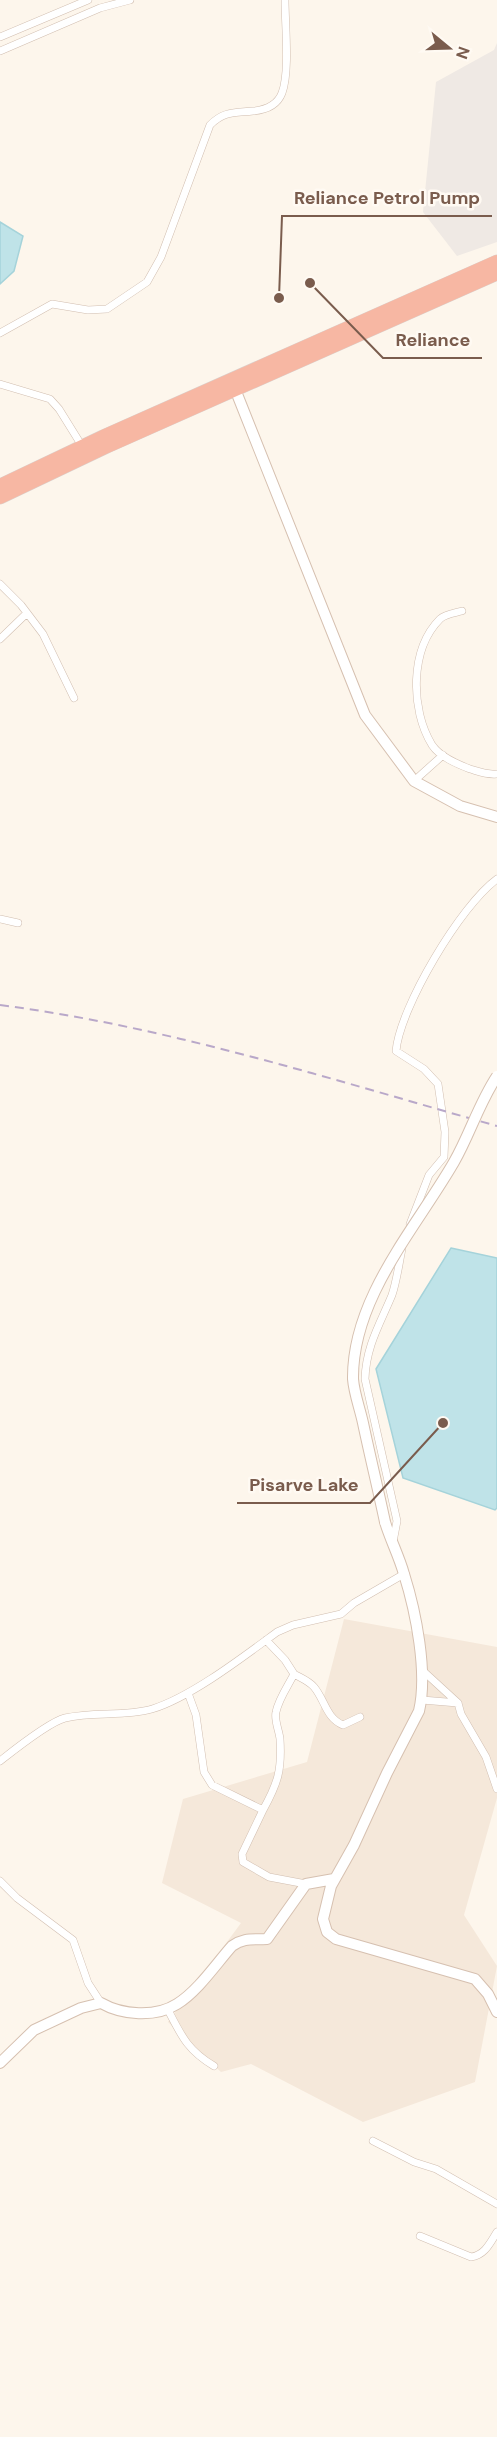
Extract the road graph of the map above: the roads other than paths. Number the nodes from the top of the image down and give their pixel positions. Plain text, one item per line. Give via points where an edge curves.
1 (88, 0) edge
2 (130, 0) edge
3 (285, 0) edge
4 (0, 37) edge
5 (0, 51) edge
6 (497, 262) edge
7 (497, 273) edge
8 (0, 333) edge
9 (0, 384) edge
10 (235, 389) junction
11 (82, 446) junction
12 (0, 486) edge
13 (0, 497) edge
14 (0, 584) edge
15 (462, 611) dead end
16 (27, 613) junction
17 (0, 639) edge
18 (74, 698) dead end
19 (443, 755) junction
20 (497, 774) edge
21 (414, 782) junction
22 (497, 817) edge
23 (497, 879) edge
24 (0, 919) edge
25 (18, 923) dead end
26 (497, 1076) edge
27 (393, 1543) junction
28 (404, 1574) junction
29 (266, 1640) junction
30 (421, 1669) junction
31 (294, 1674) junction
32 (188, 1693) junction
33 (422, 1700) junction
34 (458, 1703) junction
35 (360, 1717) dead end
36 (0, 1761) edge
37 (497, 1789) edge
38 (263, 1810) junction
39 (334, 1879) junction
40 (0, 1881) edge
41 (306, 1884) junction
42 (101, 2003) junction
43 (167, 2008) junction
44 (497, 2012) edge
45 (0, 2063) edge
46 (214, 2066) dead end
47 (373, 2141) dead end
48 (497, 2204) edge
49 (497, 2232) edge
50 (420, 2236) dead end

1 - 4 street
2 - 5 street via 100,8
3 - 8 street via 282,94 272,107 219,116 210,125 161,257 147,282 107,309 52,304
6 - 11 highway
7 - 10 highway
9 - 11 street via 50,399
10 - 13 highway
10 - 21 street via 365,715
11 - 12 highway
14 - 16 street
15 - 19 street via 442,617 423,642 417,675 420,716 433,746
16 - 17 street
16 - 18 street via 43,634
19 - 20 street via 489,775
19 - 21 street
21 - 22 street via 460,806
23 - 27 street via 466,909 426,973 398,1036 396,1051 424,1069 438,1084 445,1132 444,1157 429,1175 403,1244 393,1293 366,1359 365,1379 397,1521
24 - 25 street
26 - 27 street, bridge via 456,1159 405,1239 359,1330 353,1381
27 - 28 street
28 - 29 street via 341,1614 293,1625
28 - 30 street
29 - 31 street
29 - 32 street
30 - 33 street
30 - 34 street
31 - 35 street via 316,1689 336,1722 342,1725
31 - 38 street via 275,1714 280,1766 277,1784
32 - 36 street via 132,1714 63,1718
32 - 38 street via 196,1715 204,1772 212,1785
33 - 34 street
33 - 39 street
34 - 37 street via 486,1757
38 - 41 street via 242,1854 243,1862 269,1876
39 - 41 street
39 - 44 street via 323,1919 327,1932 353,1946 383,1951 475,1979
40 - 42 street via 16,1898 73,1940 88,1983
41 - 43 street via 267,1939 240,1940 177,2005
42 - 43 street via 115,2011 139,2014
42 - 45 street via 34,2030
43 - 46 street via 186,2044
47 - 48 street via 436,2169
49 - 50 street via 485,2250 471,2257

